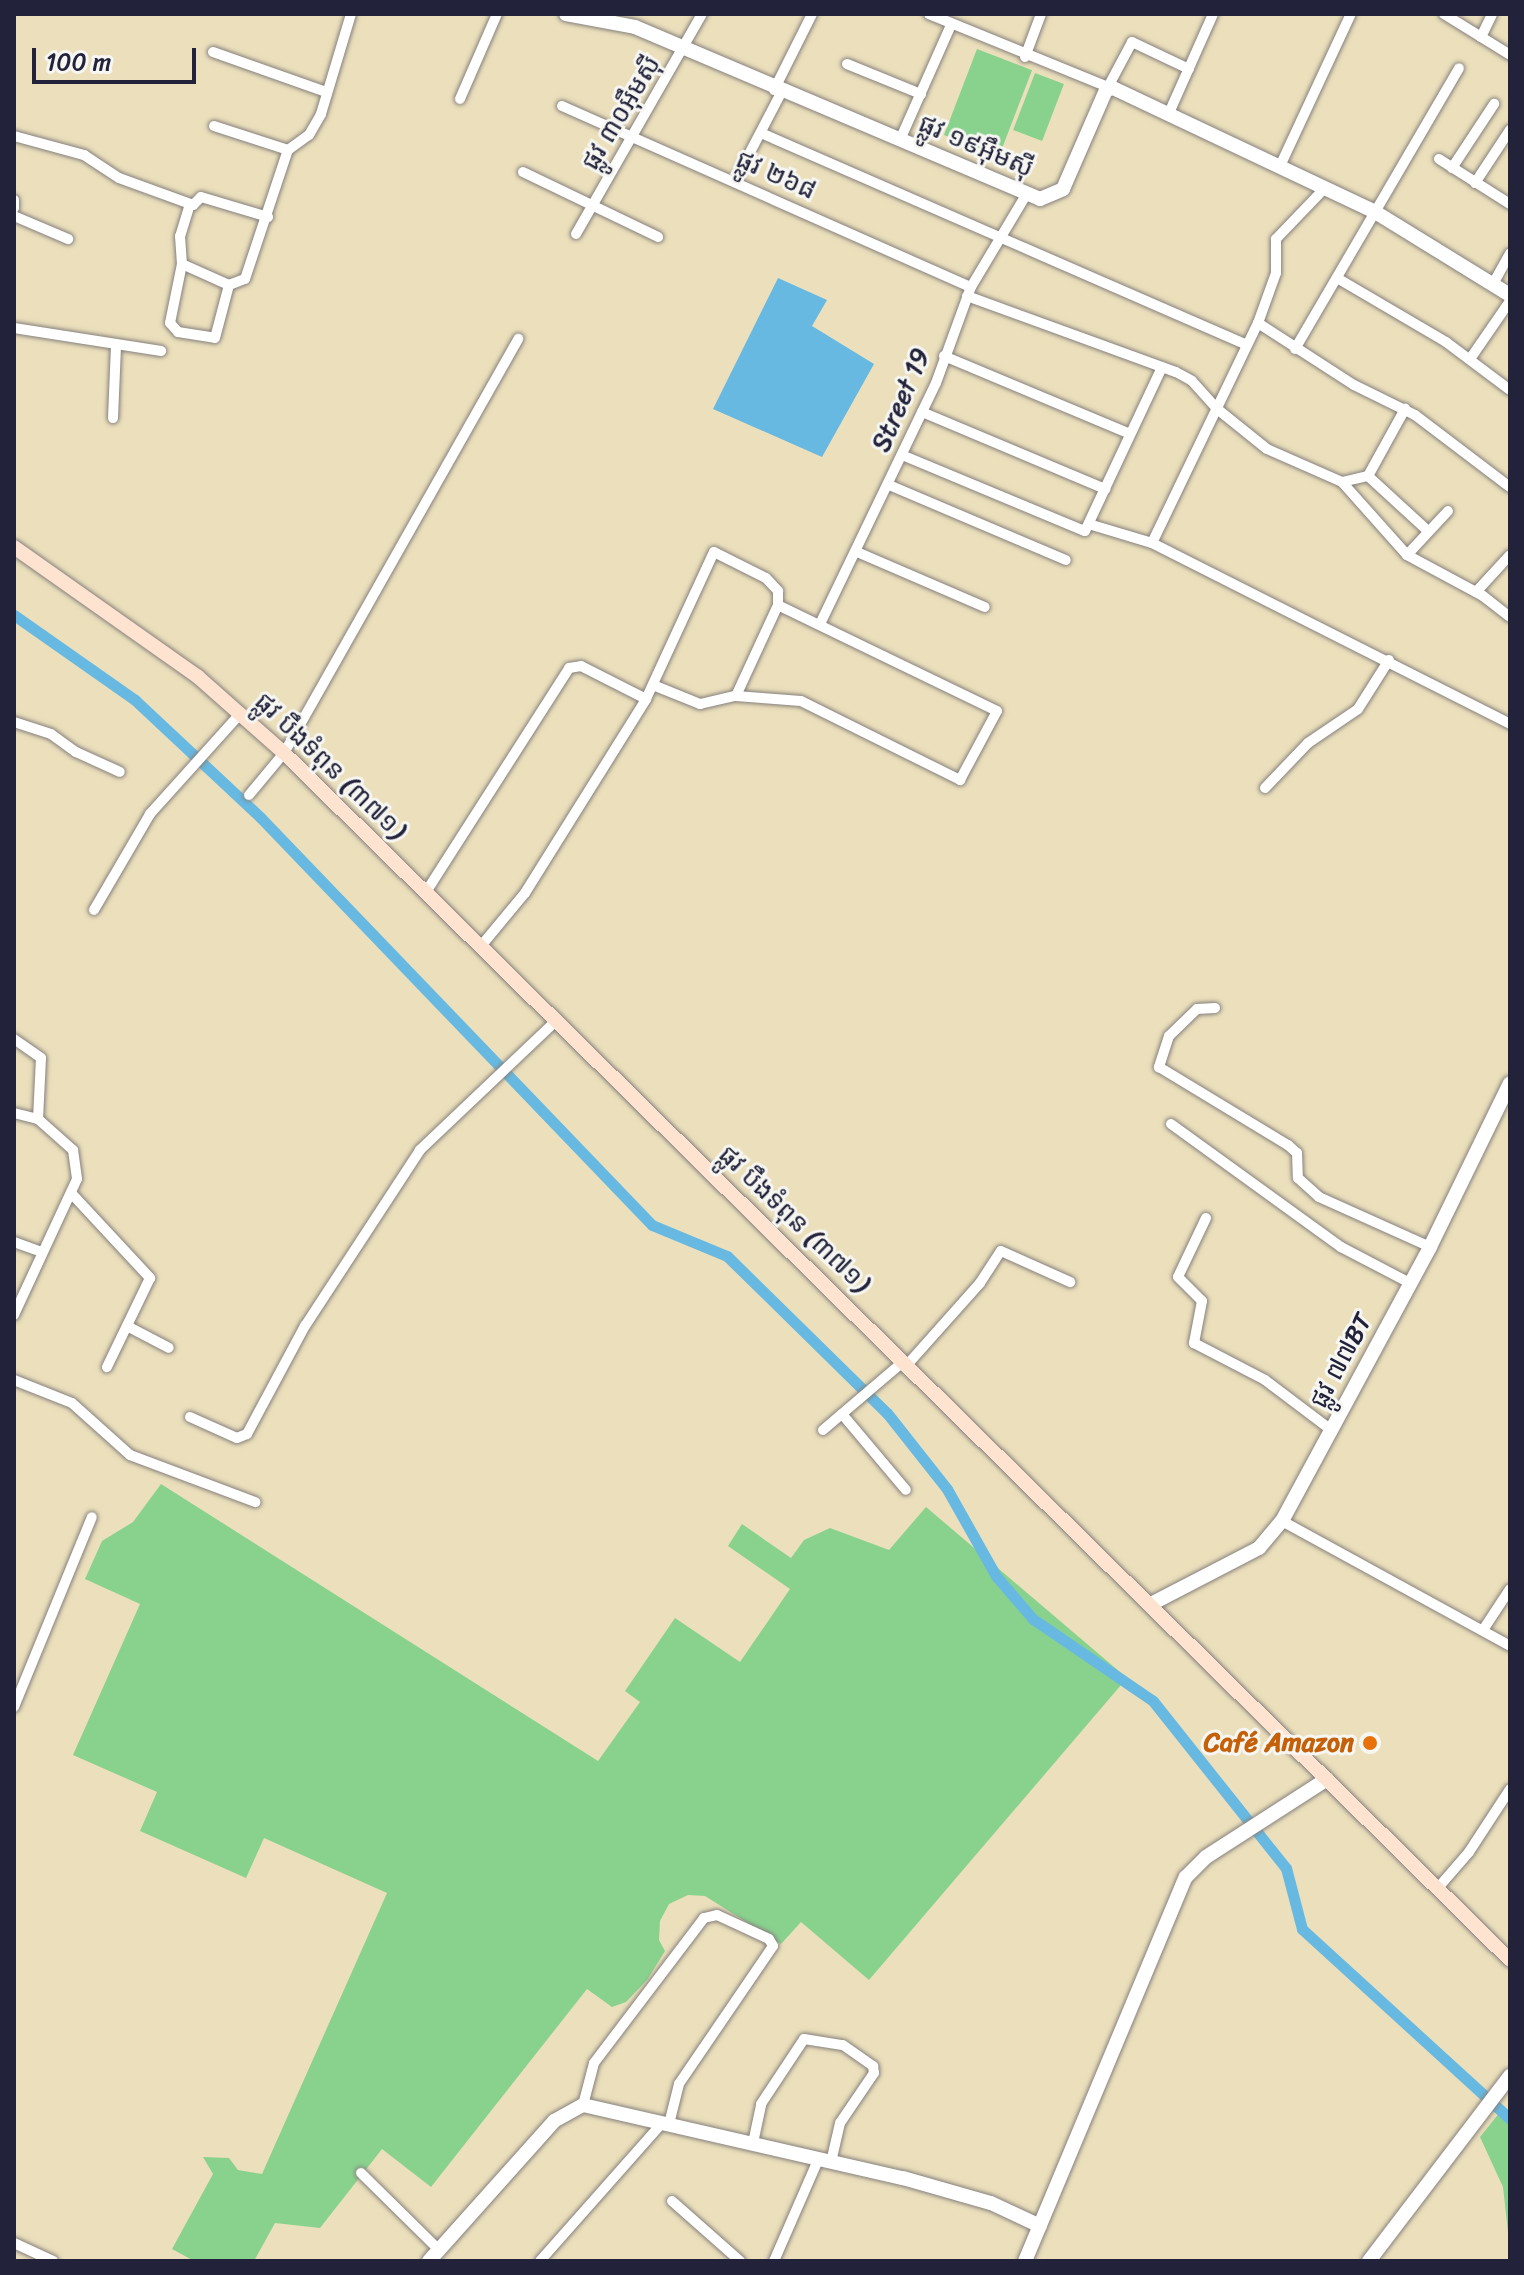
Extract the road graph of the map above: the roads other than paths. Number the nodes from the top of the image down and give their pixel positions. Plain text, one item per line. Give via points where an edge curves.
1 (351, 14) edge
2 (497, 14) edge
3 (566, 14) edge
4 (702, 14) edge
5 (812, 14) edge
6 (929, 14) edge
7 (1041, 14) edge
8 (1213, 14) edge
9 (1351, 14) edge
10 (1444, 14) edge
11 (1492, 14) edge
12 (951, 25) junction
13 (1481, 37) junction
14 (683, 51) junction
15 (213, 52) dead end
16 (1510, 55) edge
17 (1025, 57) junction
18 (847, 64) dead end
19 (1459, 68) dead end
20 (1189, 69) junction
21 (1108, 87) junction
22 (778, 91) junction
23 (326, 92) junction
24 (921, 94) junction
25 (460, 99) dead end
26 (1494, 104) dead end
27 (562, 106) dead end
28 (1169, 113) junction
29 (214, 126) dead end
30 (1510, 130) edge
31 (761, 133) junction
32 (630, 135) junction
33 (14, 136) edge
34 (900, 140) junction
35 (288, 150) junction
36 (1439, 159) dead end
37 (1280, 166) junction
38 (1452, 168) junction
39 (523, 172) dead end
40 (735, 181) junction
41 (1475, 183) junction
42 (1324, 189) junction
43 (1026, 195) junction
44 (14, 200) edge
45 (190, 204) junction
46 (1510, 204) edge
47 (592, 207) junction
48 (14, 208) edge
49 (1375, 212) junction
50 (14, 216) edge
51 (268, 217) junction
52 (576, 234) dead end
53 (658, 237) dead end
54 (1001, 237) junction
55 (68, 239) dead end
56 (1510, 253) edge
57 (182, 264) junction
58 (1337, 278) junction
59 (1493, 284) junction
60 (229, 285) junction
61 (969, 291) junction
62 (1510, 298) edge
63 (1258, 323) junction
64 (14, 328) edge
65 (518, 339) dead end
66 (116, 345) junction
67 (1247, 345) junction
68 (1295, 349) junction
69 (161, 351) dead end
70 (944, 356) junction
71 (1470, 359) junction
72 (1162, 367) junction
73 (1510, 390) edge
74 (1216, 408) junction
75 (1405, 409) junction
76 (922, 412) junction
77 (113, 418) dead end
78 (1128, 433) junction
79 (902, 455) junction
80 (1368, 476) junction
81 (1342, 482) junction
82 (889, 485) junction
83 (1510, 487) edge
84 (1105, 489) junction
85 (1448, 511) dead end
86 (1092, 525) junction
87 (1428, 531) junction
88 (1152, 543) junction
89 (14, 547) edge
90 (857, 552) junction
91 (1407, 555) junction
92 (1510, 555) edge
93 (1066, 560) dead end
94 (1476, 592) junction
95 (778, 605) junction
96 (985, 607) dead end
97 (1510, 617) edge
98 (820, 624) junction
99 (1389, 660) junction
100 (653, 685) junction
101 (736, 696) junction
102 (646, 699) junction
103 (241, 713) junction
104 (14, 722) edge
105 (1510, 724) edge
106 (284, 753) junction
107 (120, 772) dead end
108 (1265, 788) dead end
109 (249, 795) dead end
110 (426, 892) junction
111 (94, 910) dead end
112 (481, 946) junction
113 (1215, 1008) dead end
114 (557, 1020) junction
115 (14, 1039) edge
116 (1510, 1083) edge
117 (14, 1113) edge
118 (38, 1119) junction
119 (1171, 1124) dead end
120 (72, 1194) junction
121 (1206, 1218) dead end
122 (14, 1242) edge
123 (1430, 1247) junction
124 (41, 1252) junction
125 (1070, 1282) dead end
126 (1410, 1283) junction
127 (14, 1315) edge
128 (127, 1326) junction
129 (169, 1348) dead end
130 (906, 1363) junction
131 (107, 1367) dead end
132 (14, 1380) edge
133 (842, 1414) junction
134 (190, 1417) dead end
135 (823, 1430) dead end
136 (1331, 1430) junction
137 (906, 1490) dead end
138 (255, 1502) dead end
139 (92, 1517) dead end
140 (1282, 1521) junction
141 (1510, 1589) edge
142 (1151, 1604) junction
143 (1483, 1630) junction
144 (1510, 1646) edge
145 (14, 1707) edge
146 (1327, 1779) junction
147 (1510, 1789) edge
148 (1437, 1889) junction
149 (1510, 1960) edge
150 (1510, 2076) edge
151 (583, 2105) junction
152 (666, 2123) junction
153 (753, 2143) junction
154 (825, 2160) junction
155 (361, 2173) dead end
156 (672, 2201) dead end
157 (1040, 2226) junction
158 (14, 2243) edge
159 (434, 2255) edge
160 (53, 2261) edge
161 (540, 2261) edge
162 (740, 2261) edge
163 (774, 2261) edge
164 (1025, 2261) edge
165 (1369, 2261) edge

1 - 23 street
2 - 25 street
3 - 14 street, ផ្លូវ ១៩អ៊ឹមស៊ី via 635,27
4 - 14 street, ផ្លូវ ៣០អ៊ឹមស៊ី
5 - 22 street
6 - 12 street
7 - 17 street
8 - 20 street
9 - 37 street
10 - 13 street
11 - 13 street
12 - 17 street
12 - 24 street
13 - 16 street
14 - 22 street, ផ្លូវ ១៩អ៊ឹមស៊ី
14 - 32 street, ផ្លូវ ៣០អ៊ឹមស៊ី
15 - 23 street
17 - 21 street
18 - 24 street
19 - 49 street
20 - 21 street via 1132,42
20 - 28 street
21 - 28 street
21 - 43 street, ផ្លូវ ១៩អ៊ឹមស៊ី via 1063,189 1048,199
22 - 31 street
22 - 34 street, ផ្លូវ ១៩អ៊ឹមស៊ី
23 - 35 street via 314,129
24 - 34 street
26 - 38 street
27 - 32 street, ផ្លូវ ២៦៨
28 - 37 street
29 - 35 street
30 - 41 street
31 - 40 street
31 - 54 street
32 - 40 street, ផ្លូវ ២៦៨
32 - 47 street, ផ្លូវ ៣០អ៊ឹមស៊ី
33 - 45 street via 84,155 119,178
34 - 43 street, ផ្លូវ ១៩អ៊ឹមស៊ី
35 - 51 street
36 - 38 street
37 - 42 street
38 - 41 street
39 - 47 street
40 - 61 street, ផ្លូវ ២៦៨
41 - 46 street
42 - 49 street
42 - 63 street via 1276,239 1276,273
43 - 54 street, Street 19
44 - 48 street
45 - 51 street via 201,197
45 - 57 street via 180,236
47 - 52 street, ផ្លូវ ៣០អ៊ឹមស៊ី
47 - 53 street
49 - 58 street
49 - 59 street
50 - 55 street
51 - 60 street via 246,278
54 - 61 street, Street 19
54 - 67 street
56 - 59 street
57 - 60 street
57 - 60 street via 170,323 178,332 215,338
58 - 68 street
58 - 71 street
59 - 62 street
61 - 70 street, Street 19
61 - 72 street, ផ្លូវ ២៦៨
62 - 71 street
63 - 67 street
63 - 68 street
64 - 66 street
65 - 106 street
66 - 69 street
66 - 77 street
67 - 74 street
68 - 75 street
70 - 76 street, Street 19
70 - 78 street
71 - 73 street
72 - 74 street, ផ្លូវ ២៦៨ via 1192,381
72 - 78 street
74 - 81 street, ផ្លូវ ២៦៨ via 1267,449
74 - 88 street
75 - 80 street
75 - 83 street
76 - 79 street, Street 19
76 - 84 street
78 - 84 street
79 - 82 street, Street 19
79 - 86 street via 1080,533
80 - 81 street
80 - 87 street
81 - 91 street
82 - 90 street, Street 19
82 - 93 street
84 - 86 street
85 - 87 street
86 - 88 street
87 - 91 street
88 - 99 street
89 - 103 main road, ផ្លូវ បឹងទំពុន (៣៧១) via 150,641
90 - 96 street
90 - 98 street, Street 19
91 - 94 street
92 - 94 street
94 - 97 street
95 - 98 street
95 - 100 street via 774,584 714,552
95 - 101 street
98 - 101 street via 997,711 960,780 801,701
99 - 105 street
99 - 108 street via 1358,709 1308,743
100 - 101 street via 700,704
100 - 102 street
102 - 110 street via 581,666 569,668
102 - 112 street via 525,893
103 - 106 main road, ផ្លូវ បឹងទំពុន (៣៧១)
103 - 111 street via 150,814
104 - 107 street via 51,734
106 - 109 street
106 - 110 main road, ផ្លូវ បឹងទំពុន (៣៧១)
110 - 112 main road, ផ្លូវ បឹងទំពុន (៣៧១)
112 - 114 main road, ផ្លូវ បឹងទំពុន (៣៧១)
113 - 123 street via 1197,1009 1169,1036 1159,1067 1288,1145 1297,1153 1298,1178 1319,1197
114 - 130 main road, ផ្លូវ បឹងទំពុន (៣៧១)
114 - 134 street via 420,1150 305,1326 247,1434 237,1438
115 - 118 street via 41,1058
116 - 123 street, ផ្លូវ ៧៧BT
117 - 118 street
118 - 120 street via 76,1157
119 - 126 street via 1341,1247
120 - 124 street
120 - 128 street via 150,1278
121 - 136 street via 1178,1277 1202,1301 1194,1343 1265,1380
122 - 124 street
123 - 126 street, ផ្លូវ ៧៧BT
124 - 127 street
125 - 130 street via 1001,1251
126 - 136 street, ផ្លូវ ៧៧BT
128 - 129 street
128 - 131 street
130 - 133 street
130 - 142 main road, ផ្លូវ បឹងទំពុន (៣៧១)
132 - 138 street via 72,1403 130,1455
133 - 135 street
133 - 137 street
136 - 140 street, ផ្លូវ ៧៧BT
139 - 145 street
140 - 142 street, ផ្លូវ ៧៧BT via 1259,1548
140 - 143 street
141 - 143 street
142 - 146 main road, ផ្លូវ បឹងទំពុន (៣៧១)
143 - 144 street
146 - 148 main road, ផ្លូវ បឹងទំពុន (៣៧១)
146 - 157 street via 1232,1839 1192,1871 1175,1897
147 - 148 street via 1469,1852
148 - 149 main road, ផ្លូវ បឹងទំពុន (៣៧១)
150 - 165 street
151 - 152 street
151 - 152 street via 594,2063 704,1918 717,1915 769,1939 773,1946 679,2084
151 - 159 street via 554,2121
152 - 153 street
152 - 161 street
153 - 154 street
153 - 154 street via 761,2104 804,2039 843,2045 873,2066 874,2073 840,2123
154 - 157 street via 991,2203
154 - 163 street
155 - 159 street
156 - 162 street
157 - 164 street
158 - 160 street

